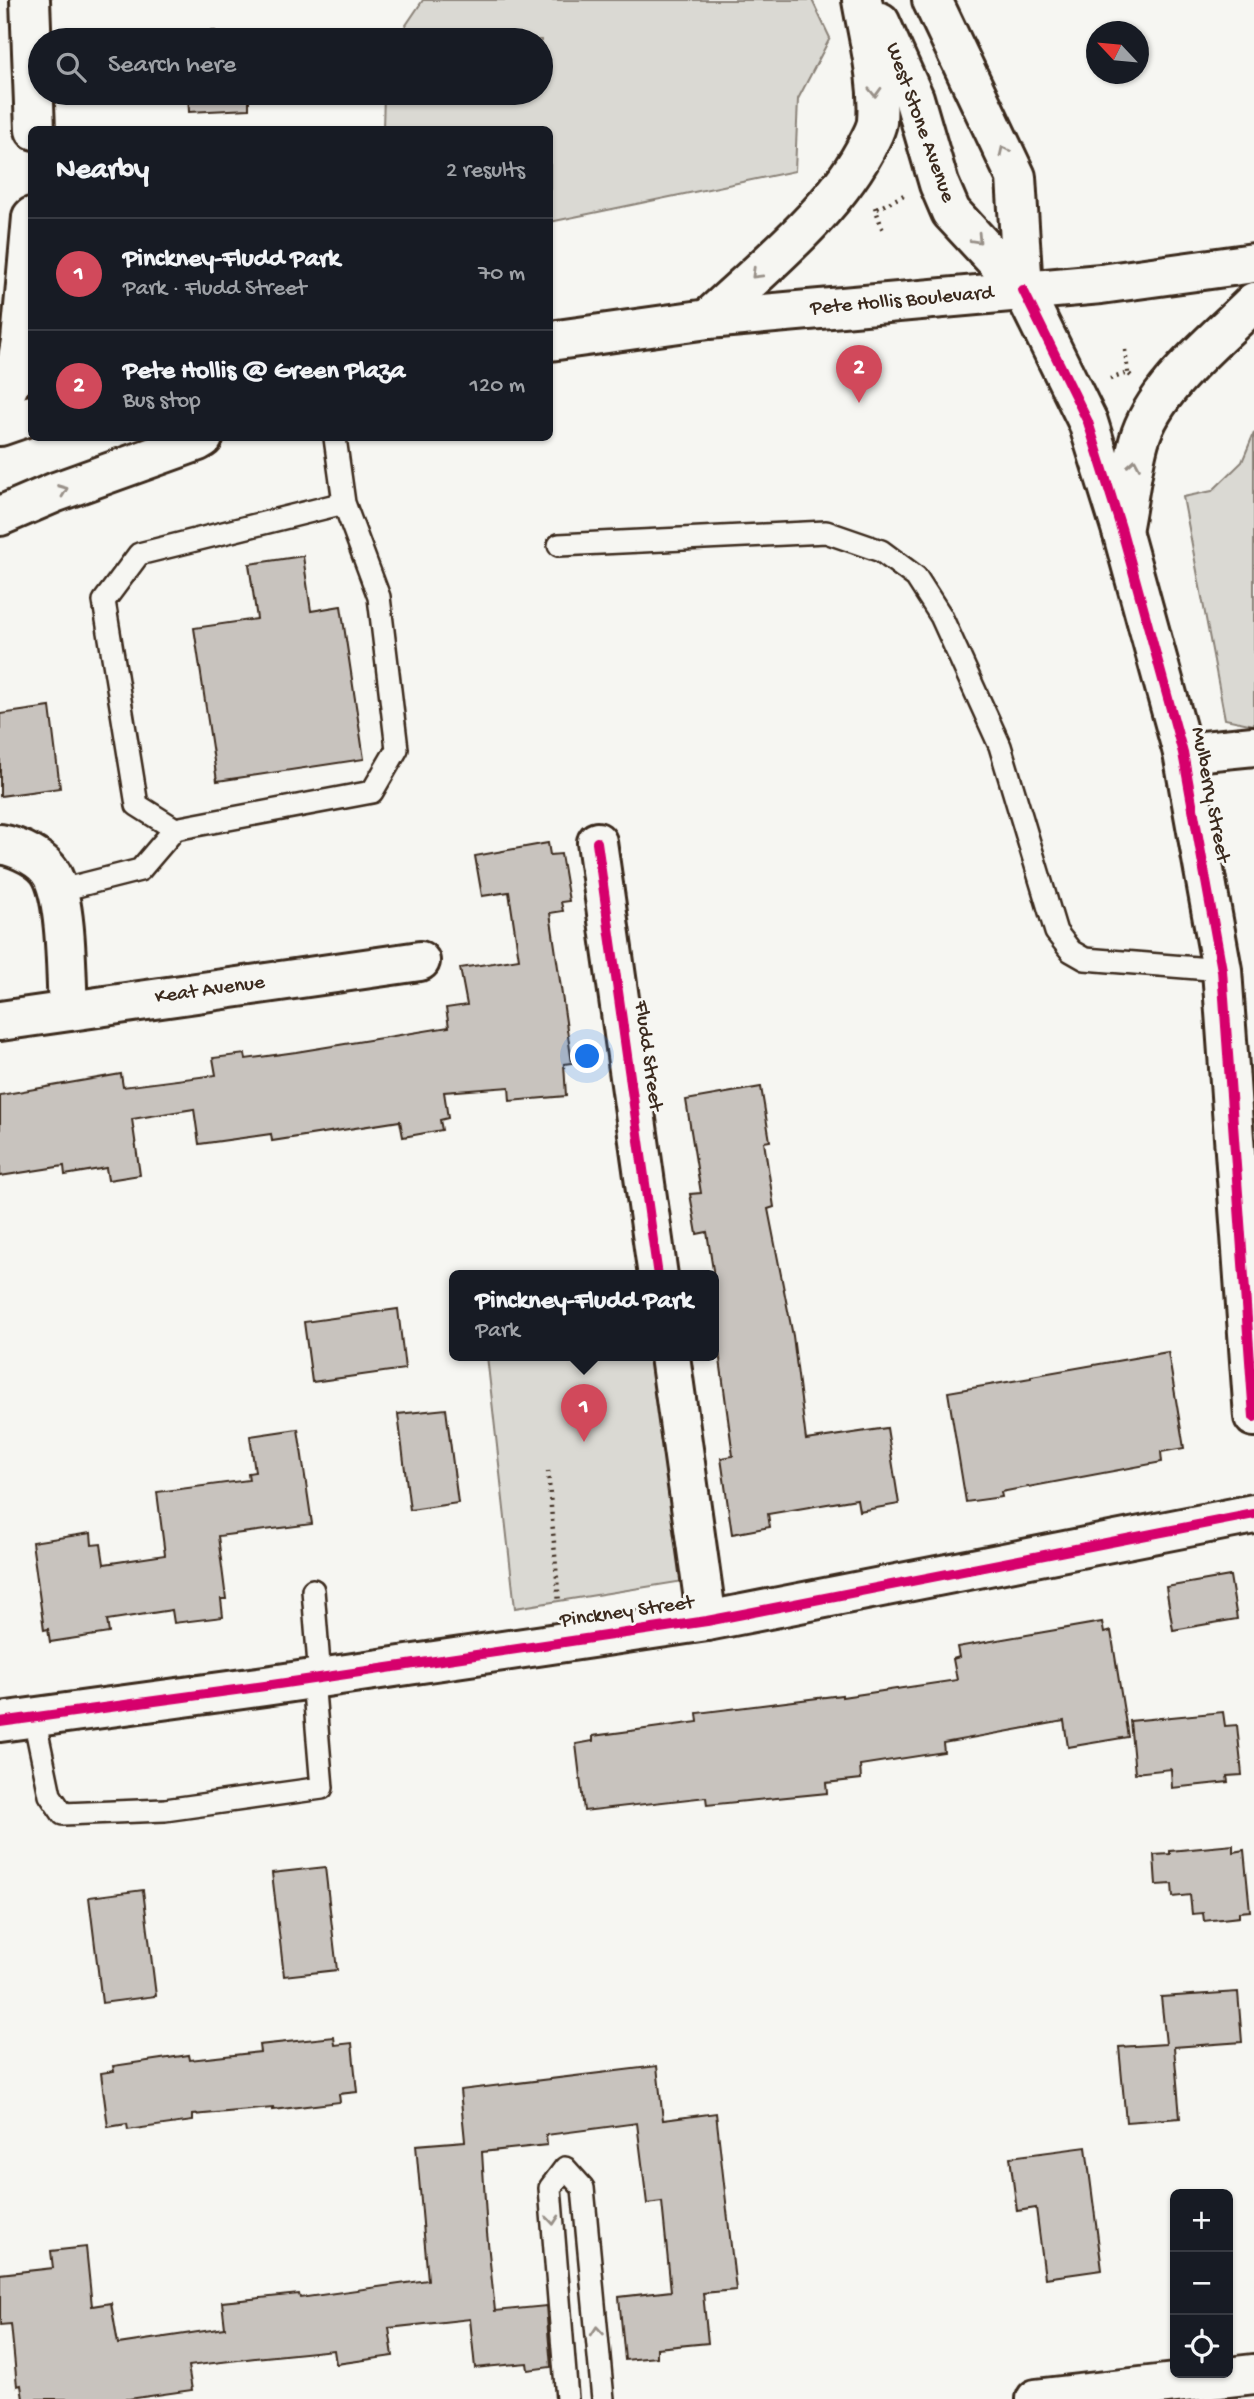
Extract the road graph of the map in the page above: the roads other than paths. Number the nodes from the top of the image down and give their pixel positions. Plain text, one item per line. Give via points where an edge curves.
1 (30, 0) edge
2 (862, 0) edge
3 (871, 0) edge
4 (932, 0) edge
5 (31, 28) edge
6 (34, 105) edge
7 (35, 126) edge
8 (28, 262) edge
9 (1254, 263) edge
10 (1023, 290) junction
11 (1254, 302) edge
12 (708, 319) junction
13 (553, 341) edge
14 (0, 405) edge
15 (28, 416) edge
16 (0, 426) edge
17 (198, 441) edge
18 (335, 441) edge
19 (344, 503) junction
20 (0, 516) edge
21 (1122, 531) junction
22 (559, 545) dead end
23 (1254, 746) edge
24 (1183, 753) junction
25 (176, 829) junction
26 (597, 842) dead end
27 (0, 844) edge
28 (57, 891) junction
29 (420, 961) dead end
30 (1222, 970) junction
31 (68, 1011) junction
32 (0, 1021) edge
33 (657, 1270) edge
34 (1249, 1275) edge
35 (671, 1361) edge
36 (1254, 1417) edge
37 (1254, 1514) edge
38 (313, 1590) dead end
39 (707, 1621) junction
40 (317, 1678) junction
41 (17, 1720) edge
42 (1254, 2374) edge
43 (567, 2399) edge
44 (603, 2399) edge
45 (1036, 2399) edge

1 - 5 street
2 -> 12 street via 874,67 877,125 862,158 822,211
3 -> 10 street, West Stone Avenue via 914,98 951,212
10 -> 4 street via 1016,177
6 - 7 street
8 - 14 street via 16,370
9 - 10 street, Pete Hollis Boulevard
10 - 12 street, Pete Hollis Boulevard
10 - 21 street, Mulberry Street via 1088,422
21 -> 11 street via 1139,440 1154,406 1174,380
12 - 13 street, Pete Hollis Boulevard
15 - 16 street
20 -> 17 street
18 - 19 lane
19 - 25 lane via 379,597 397,749 372,792
19 - 25 lane via 139,554 104,601 137,805
21 - 24 street, Mulberry Street
22 - 30 lane via 826,532 881,551 916,577 941,616 1000,746 1056,932 1071,951 1085,959
23 - 24 street
24 - 30 street, Mulberry Street
25 - 28 lane via 141,870
26 - 33 street, Fludd Street
27 - 28 street via 34,857 53,876
28 - 31 street
29 - 31 street, Keat Avenue
30 - 34 street, Mulberry Street
31 - 32 street, Keat Avenue
34 - 36 street, Mulberry Street
35 - 39 street
37 - 39 street, Pinckney Street
38 - 40 lane
39 - 40 street, Pinckney Street
40 - 41 street, Pinckney Street
40 - 41 lane via 322,1788 164,1810 63,1814
42 - 45 street
44 -> 43 lane via 583,2188 565,2168 550,2188

